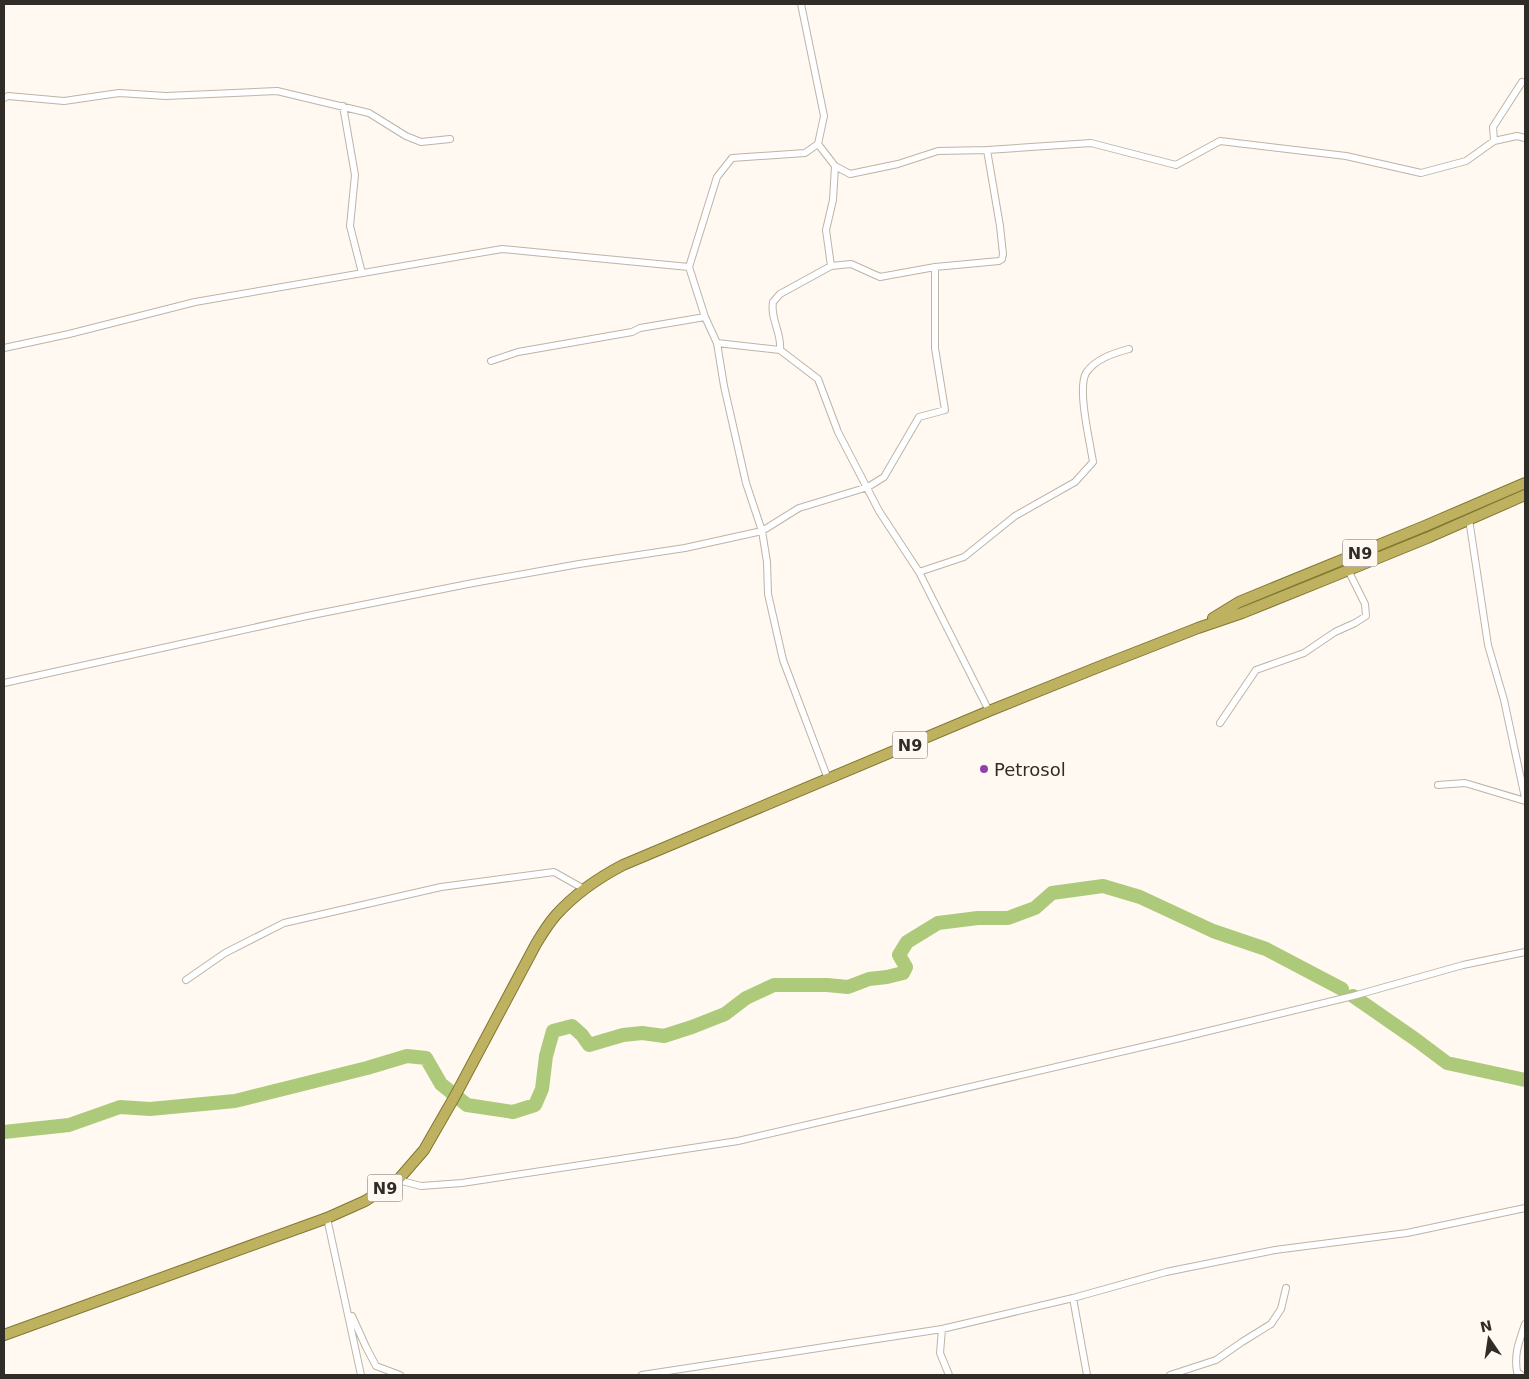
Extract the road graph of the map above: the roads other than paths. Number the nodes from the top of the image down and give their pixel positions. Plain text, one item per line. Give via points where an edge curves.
1 (801, 4) edge
2 (1522, 82) dead end
3 (4, 98) edge
4 (343, 106) junction
5 (1525, 138) edge
6 (450, 139) dead end
7 (1494, 141) junction
8 (818, 144) junction
9 (987, 150) junction
10 (835, 166) junction
11 (831, 266) junction
12 (689, 267) junction
13 (935, 267) junction
14 (362, 273) junction
15 (705, 317) junction
16 (717, 343) junction
17 (4, 348) edge
18 (1130, 349) dead end
19 (780, 350) junction
20 (491, 361) dead end
21 (1525, 483) edge
22 (868, 487) junction
23 (1525, 494) edge
24 (1469, 519) junction
25 (762, 531) junction
26 (1348, 570) junction
27 (919, 572) junction
28 (1198, 628) junction
29 (4, 683) edge
30 (989, 711) junction
31 (1220, 722) dead end
32 (828, 779) junction
33 (1438, 785) dead end
34 (1525, 800) edge
35 (584, 889) junction
36 (1525, 952) edge
37 (186, 980) dead end
38 (398, 1180) junction
39 (1525, 1208) edge
40 (327, 1218) junction
41 (1286, 1288) dead end
42 (1073, 1298) junction
43 (347, 1303) junction
44 (1525, 1324) edge
45 (942, 1329) junction
46 (4, 1335) edge
47 (361, 1375) edge
48 (400, 1375) edge
49 (642, 1375) edge
50 (949, 1375) edge
51 (1087, 1375) edge
52 (1170, 1375) edge
53 (1521, 1375) edge

1 - 8 street via 824,116
2 - 7 street via 1492,127
3 - 4 street via 64,101 119,93 166,96 277,92
4 - 6 street via 369,113 420,142
4 - 14 street via 355,175 350,226
5 - 7 street via 1517,136
7 - 9 street via 1466,160 1420,173 1346,156 1220,141 1176,165 1091,143
8 - 10 street
8 - 12 street via 805,153 732,158 717,177
9 - 10 street via 938,152 850,174
9 - 13 street via 1000,226 1002,259
10 - 11 street via 833,200 826,230
11 - 13 street via 851,264 880,277
11 - 19 street via 780,294 773,302
12 - 14 street via 502,249
12 - 15 street
13 - 22 street via 935,348 945,410 919,417 884,477
14 - 17 street via 195,302
15 - 16 street
15 - 20 street via 518,352
16 - 19 street
16 - 25 street via 746,483
18 - 27 street via 1096,363 1086,374 1082,392 1093,462 1075,482 1015,516 964,558
19 - 22 street via 818,378 838,432
21 - 28 highway, N9 via 1239,602
22 - 25 street via 799,508
22 - 27 street
23 - 24 highway, N9
24 - 26 highway, N9
24 - 34 street via 1488,646 1504,700
25 - 29 street via 685,548 482,581 317,614
25 - 32 street via 768,562 768,594 783,660
26 - 28 highway, N9
26 - 31 street via 1365,604 1366,616 1304,653 1256,670
27 - 30 street
28 - 30 highway, N9
30 - 32 highway, N9
32 - 35 highway, N9 via 624,865
33 - 34 street via 1464,783
35 - 37 street via 554,872 432,889 284,924 225,953
35 - 38 highway, N9 via 554,917 536,944 441,1121 424,1150
36 - 38 street via 1463,965 1176,1040 738,1141 462,1183 421,1186
38 - 40 highway, N9 via 365,1201
39 - 42 street via 1407,1233 1274,1250 1166,1272
40 - 43 street
40 - 46 highway, N9
41 - 52 street via 1281,1309 1271,1324 1216,1360
42 - 45 street
42 - 51 street
43 - 47 street
43 - 48 street via 376,1366
44 - 53 street via 1516,1349 1517,1372
45 - 49 street
45 - 50 street via 940,1353

